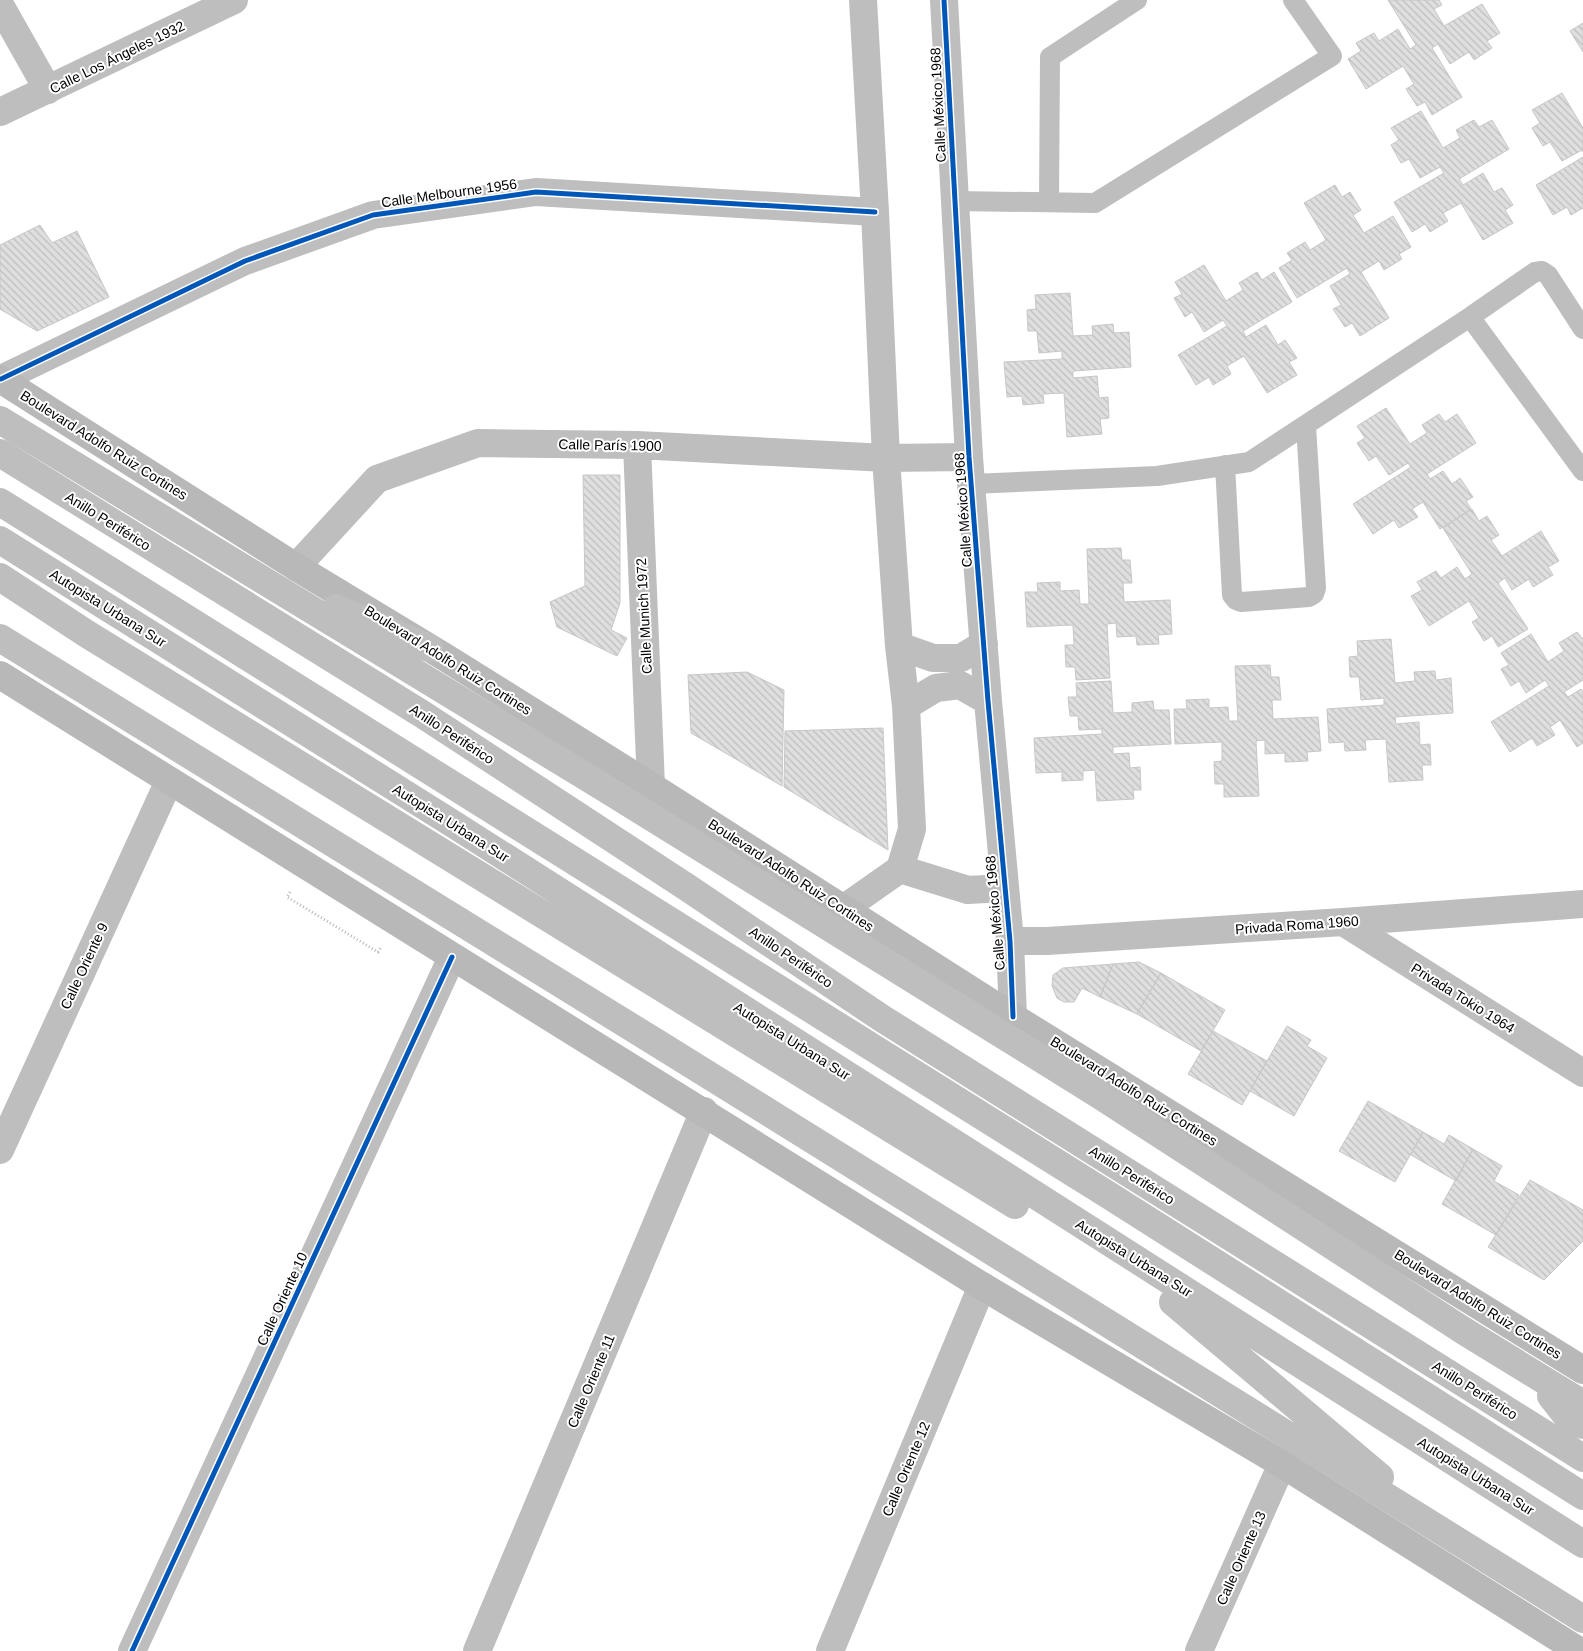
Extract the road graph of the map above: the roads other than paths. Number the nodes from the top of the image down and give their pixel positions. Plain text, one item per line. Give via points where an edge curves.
1 (234, 0) edge
2 (863, 0) edge
3 (944, 0) edge
4 (1137, 0) edge
5 (1292, 0) edge
6 (0, 5) edge
7 (48, 90) junction
8 (0, 112) edge
9 (955, 201) junction
10 (1049, 202) junction
11 (875, 212) junction
12 (1470, 317) junction
13 (1583, 329) edge
14 (0, 379) edge
15 (0, 420) edge
16 (1306, 426) junction
17 (636, 445) junction
18 (0, 453) edge
19 (970, 457) junction
20 (886, 458) junction
21 (1225, 465) junction
22 (1583, 471) edge
23 (972, 484) junction
24 (67, 495) junction
25 (0, 502) edge
26 (0, 540) edge
27 (296, 567) junction
28 (0, 577) edge
29 (0, 638) edge
30 (984, 644) junction
31 (899, 646) junction
32 (429, 648) junction
33 (0, 675) edge
34 (988, 701) junction
35 (906, 706) junction
36 (169, 781) junction
37 (651, 786) junction
38 (900, 869) junction
39 (1004, 888) junction
40 (1583, 904) edge
41 (843, 909) junction
42 (1343, 922) junction
43 (1010, 942) junction
44 (452, 957) junction
45 (1013, 1017) junction
46 (1583, 1073) edge
47 (704, 1111) junction
48 (0, 1150) edge
49 (982, 1286) junction
50 (1173, 1302) junction
51 (1521, 1366) junction
52 (1583, 1370) edge
53 (1583, 1404) edge
54 (1583, 1425) edge
55 (1583, 1458) edge
56 (1282, 1464) junction
57 (1583, 1496) edge
58 (1583, 1544) edge
59 (1583, 1565) edge
60 (1583, 1619) edge
61 (1583, 1624) edge
62 (1551, 1644) edge
63 (132, 1651) edge
64 (477, 1651) edge
65 (830, 1651) edge
66 (1199, 1651) edge
67 (1579, 1651) edge

1 - 7 main road, Calle Los Ángeles 1932
2 - 11 main road
3 - 9 main road, Calle México 1968
4 - 10 lane via 1050,57
5 - 10 lane via 1332,56 1095,203
6 - 7 main road
7 - 8 main road, Calle Los Ángeles 1932
9 - 10 lane
9 - 19 main road, Calle México 1968
11 - 14 main road, Calle Melbourne 1956 via 536,192 373,215 245,261
11 - 20 main road
12 - 13 lane via 1535,272 1542,271 1548,275
12 - 16 lane
12 - 22 lane
14 - 27 main road, Boulevard Adolfo Ruiz Cortines
15 - 51 main road via 1081,1083
16 - 21 lane via 1249,462
16 - 21 lane via 1316,588 1309,597 1241,602 1232,596
17 - 20 main road, Calle París 1900
17 - 27 main road, Calle París 1900 via 478,443 377,479
17 - 37 main road, Calle Munich 1972
18 - 24 main road, Anillo Periférico
19 - 20 main road, Calle París 1900
19 - 23 main road, Calle México 1968
20 - 31 main road
21 - 23 lane via 1158,476
23 - 30 main road, Calle México 1968
24 - 32 main road
24 - 55 main road, Anillo Periférico via 422,714 884,1019
25 - 57 main road via 1110,1196
26 - 58 main road, Autopista Urbana Sur
27 - 32 main road, Boulevard Adolfo Ruiz Cortines
28 - 50 main road via 87,634
29 - 60 main road
30 - 31 main road via 961,658 932,658
30 - 34 main road, Calle México 1968
31 - 35 main road
32 - 37 main road, Boulevard Adolfo Ruiz Cortines
33 - 36 main road
34 - 35 main road via 960,685 936,688
34 - 39 main road, Calle México 1968
35 - 38 main road via 912,829
36 - 44 main road
36 - 48 main road, Calle Oriente 9
37 - 41 main road, Boulevard Adolfo Ruiz Cortines
38 - 39 main road via 968,890
38 - 41 main road
39 - 43 main road, Calle México 1968
40 - 42 main road, Privada Roma 1960
41 - 45 main road, Boulevard Adolfo Ruiz Cortines
42 - 43 main road, Privada Roma 1960
42 - 46 main road, Privada Tokio 1964
43 - 45 main road, Calle México 1968
44 - 47 main road
44 - 63 main road, Calle Oriente 10
45 - 52 main road, Boulevard Adolfo Ruiz Cortines
47 - 49 main road
47 - 64 main road, Calle Oriente 11
49 - 56 main road
49 - 65 main road, Calle Oriente 12
50 - 59 main road
50 - 61 main road via 1404,1497
51 - 53 main road
51 - 54 main road via 1566,1415
56 - 62 main road
56 - 66 main road, Calle Oriente 13
62 - 67 main road

